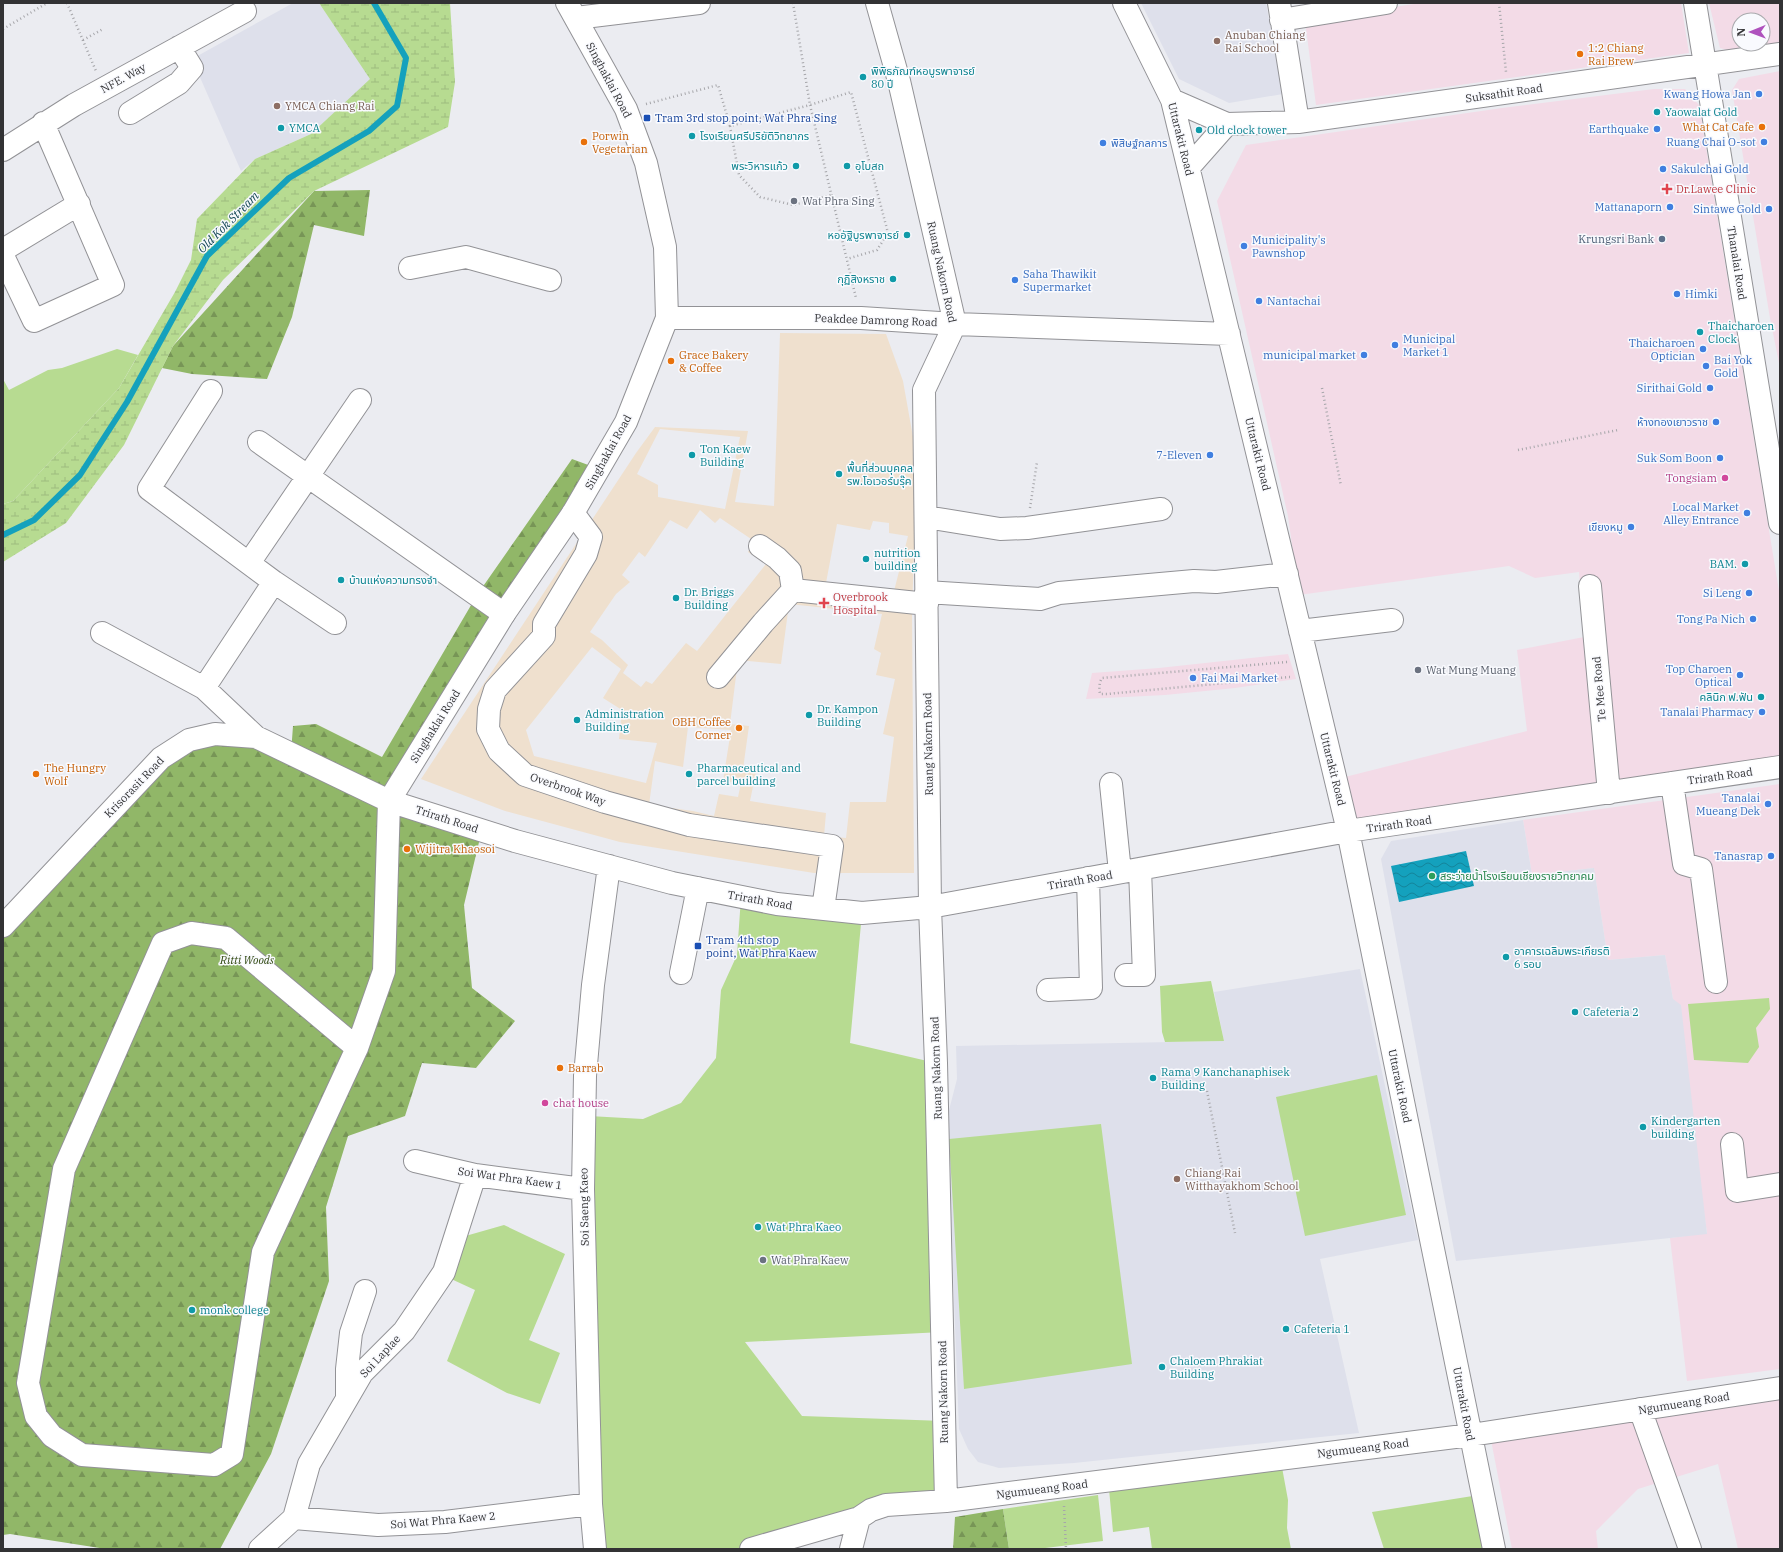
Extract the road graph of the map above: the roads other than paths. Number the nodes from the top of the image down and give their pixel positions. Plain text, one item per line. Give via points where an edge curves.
1 (699, 3) edge
2 (878, 3) edge
3 (1124, 3) edge
4 (1386, 3) edge
5 (1695, 3) edge
6 (245, 6) edge
7 (571, 10) edge
8 (1280, 11) edge
9 (179, 47) junction
10 (1780, 54) edge
11 (1705, 65) junction
12 (1172, 100) junction
13 (130, 113) dead end
14 (1298, 122) junction
15 (43, 123) junction
16 (1227, 124) junction
17 (3, 150) edge
18 (1189, 167) junction
19 (79, 204) junction
20 (3, 250) edge
21 (3, 256) edge
22 (410, 268) dead end
23 (550, 280) dead end
24 (667, 318) junction
25 (955, 324) junction
26 (1229, 334) junction
27 (211, 391) dead end
28 (360, 400) dead end
29 (258, 442) dead end
30 (308, 477) junction
31 (1161, 509) dead end
32 (573, 513) junction
33 (1779, 514) edge
34 (926, 517) junction
35 (760, 546) dead end
36 (249, 563) junction
37 (1286, 574) junction
38 (274, 582) junction
39 (1590, 586) dead end
40 (793, 590) junction
41 (926, 598) junction
42 (504, 614) junction
43 (1392, 620) dead end
44 (335, 623) dead end
45 (1300, 631) junction
46 (102, 633) dead end
47 (718, 677) dead end
48 (204, 688) junction
49 (256, 737) junction
50 (1780, 767) edge
51 (1672, 783) junction
52 (1111, 784) dead end
53 (1609, 793) junction
54 (389, 800) junction
55 (1348, 831) junction
56 (609, 866) junction
57 (1130, 871) junction
58 (1088, 878) junction
59 (698, 888) junction
60 (930, 907) junction
61 (823, 909) junction
62 (3, 926) edge
63 (681, 973) dead end
64 (1126, 975) dead end
65 (1716, 982) dead end
66 (1048, 990) dead end
67 (357, 1048) junction
68 (1732, 1144) dead end
69 (415, 1161) dead end
70 (475, 1175) junction
71 (1780, 1184) edge
72 (583, 1189) junction
73 (365, 1292) dead end
74 (1780, 1388) edge
75 (347, 1397) junction
76 (1640, 1409) junction
77 (1471, 1435) junction
78 (946, 1501) junction
79 (590, 1504) junction
80 (294, 1518) junction
81 (859, 1518) junction
82 (260, 1549) edge
83 (595, 1549) edge
84 (751, 1549) edge
85 (851, 1549) edge
86 (1494, 1549) edge
87 (1690, 1549) edge

1 - 7 street
2 - 25 street, Ruang Nakorn Road via 899,81
3 - 12 street, Uttarakit Road
4 - 8 street
5 - 11 street, Thanalai Road
6 - 9 street, NFE. Way
7 - 24 street, Singhaklai Road via 626,109 646,163 665,248
8 - 14 street
9 - 13 street via 192,68 179,83
9 - 15 street, NFE. Way
10 - 11 street, Suksathit Road
11 - 14 street, Suksathit Road
11 - 33 street, Thanalai Road
12 - 16 street, Suksathit Road
12 - 18 street, Uttarakit Road
14 - 16 street, Suksathit Road
15 - 17 street, NFE. Way
15 - 19 street
16 - 18 street
18 - 26 street, Uttarakit Road
19 - 20 street
19 - 21 street via 114,285 34,321
22 - 23 street via 466,257
24 - 25 street, Peakdee Damrong Road via 861,318
24 - 32 street, Singhaklai Road via 626,422
25 - 26 street, Peakdee Damrong Road
25 - 34 street, Ruang Nakorn Road via 924,390
26 - 37 street, Uttarakit Road
27 - 36 street via 149,490
28 - 30 street
29 - 30 street
30 - 36 street
30 - 42 street
31 - 34 street via 1027,528 1000,529
32 - 42 street, Singhaklai Road
32 - 61 street, Overbrook Way via 591,537 588,548 544,624 544,636 495,690 489,709 488,728 499,751 525,775 612,804 689,825 832,846
34 - 41 street, Ruang Nakorn Road
35 - 40 street via 790,571
36 - 38 street
37 - 41 street via 1216,582 1194,581 1059,593 1040,599
37 - 45 street, Uttarakit Road
38 - 44 street
38 - 48 street
39 - 53 street, Te Mee Road
40 - 41 street
40 - 47 street
41 - 60 street, Ruang Nakorn Road
42 - 54 street, Singhaklai Road
43 - 45 street
45 - 55 street, Uttarakit Road
46 - 48 street
48 - 49 street
49 - 54 street, Krisorasit Road
49 - 62 street, Krisorasit Road via 215,734 188,740 161,758
50 - 51 street, Trirath Road
51 - 53 street, Trirath Road
51 - 65 street via 1684,864 1701,869
52 - 57 street
53 - 55 street, Trirath Road
54 - 56 street, Trirath Road via 515,841
54 - 67 street via 384,971
55 - 57 street, Trirath Road
55 - 77 street, Uttarakit Road
56 - 59 street, Trirath Road
56 - 72 street, Soi Saeng Kaeo via 593,985 585,1076
57 - 58 street, Trirath Road
57 - 64 street via 1144,975
58 - 60 street, Trirath Road
58 - 66 street via 1091,988
59 - 61 street, Trirath Road via 778,904
59 - 63 street
60 - 61 street, Trirath Road via 862,913
60 - 78 street, Ruang Nakorn Road
67 - 67 street via 226,938 191,933 163,943 64,1169 28,1383 36,1416 52,1436 82,1455 214,1465 232,1454 263,1252
68 - 71 street via 1737,1191
69 - 70 street, Soi Wat Phra Kaew 1
70 - 72 street, Soi Wat Phra Kaew 1
70 - 75 street, Soi Laplae via 444,1272 404,1331 362,1373
72 - 79 street, Soi Saeng Kaeo
73 - 75 street via 351,1333
74 - 76 street, Ngumueang Road
75 - 80 street, Soi Laplae via 309,1464
76 - 77 street, Ngumueang Road
76 - 87 street
77 - 78 street, Ngumueang Road
77 - 86 street, Uttarakit Road
78 - 81 street, Ngumueang Road via 886,1505 871,1510
79 - 80 street, Soi Wat Phra Kaew 2 via 430,1523 378,1525
79 - 83 street, Soi Saeng Kaeo
80 - 82 street
81 - 84 street, Ngumueang Road
81 - 85 street

